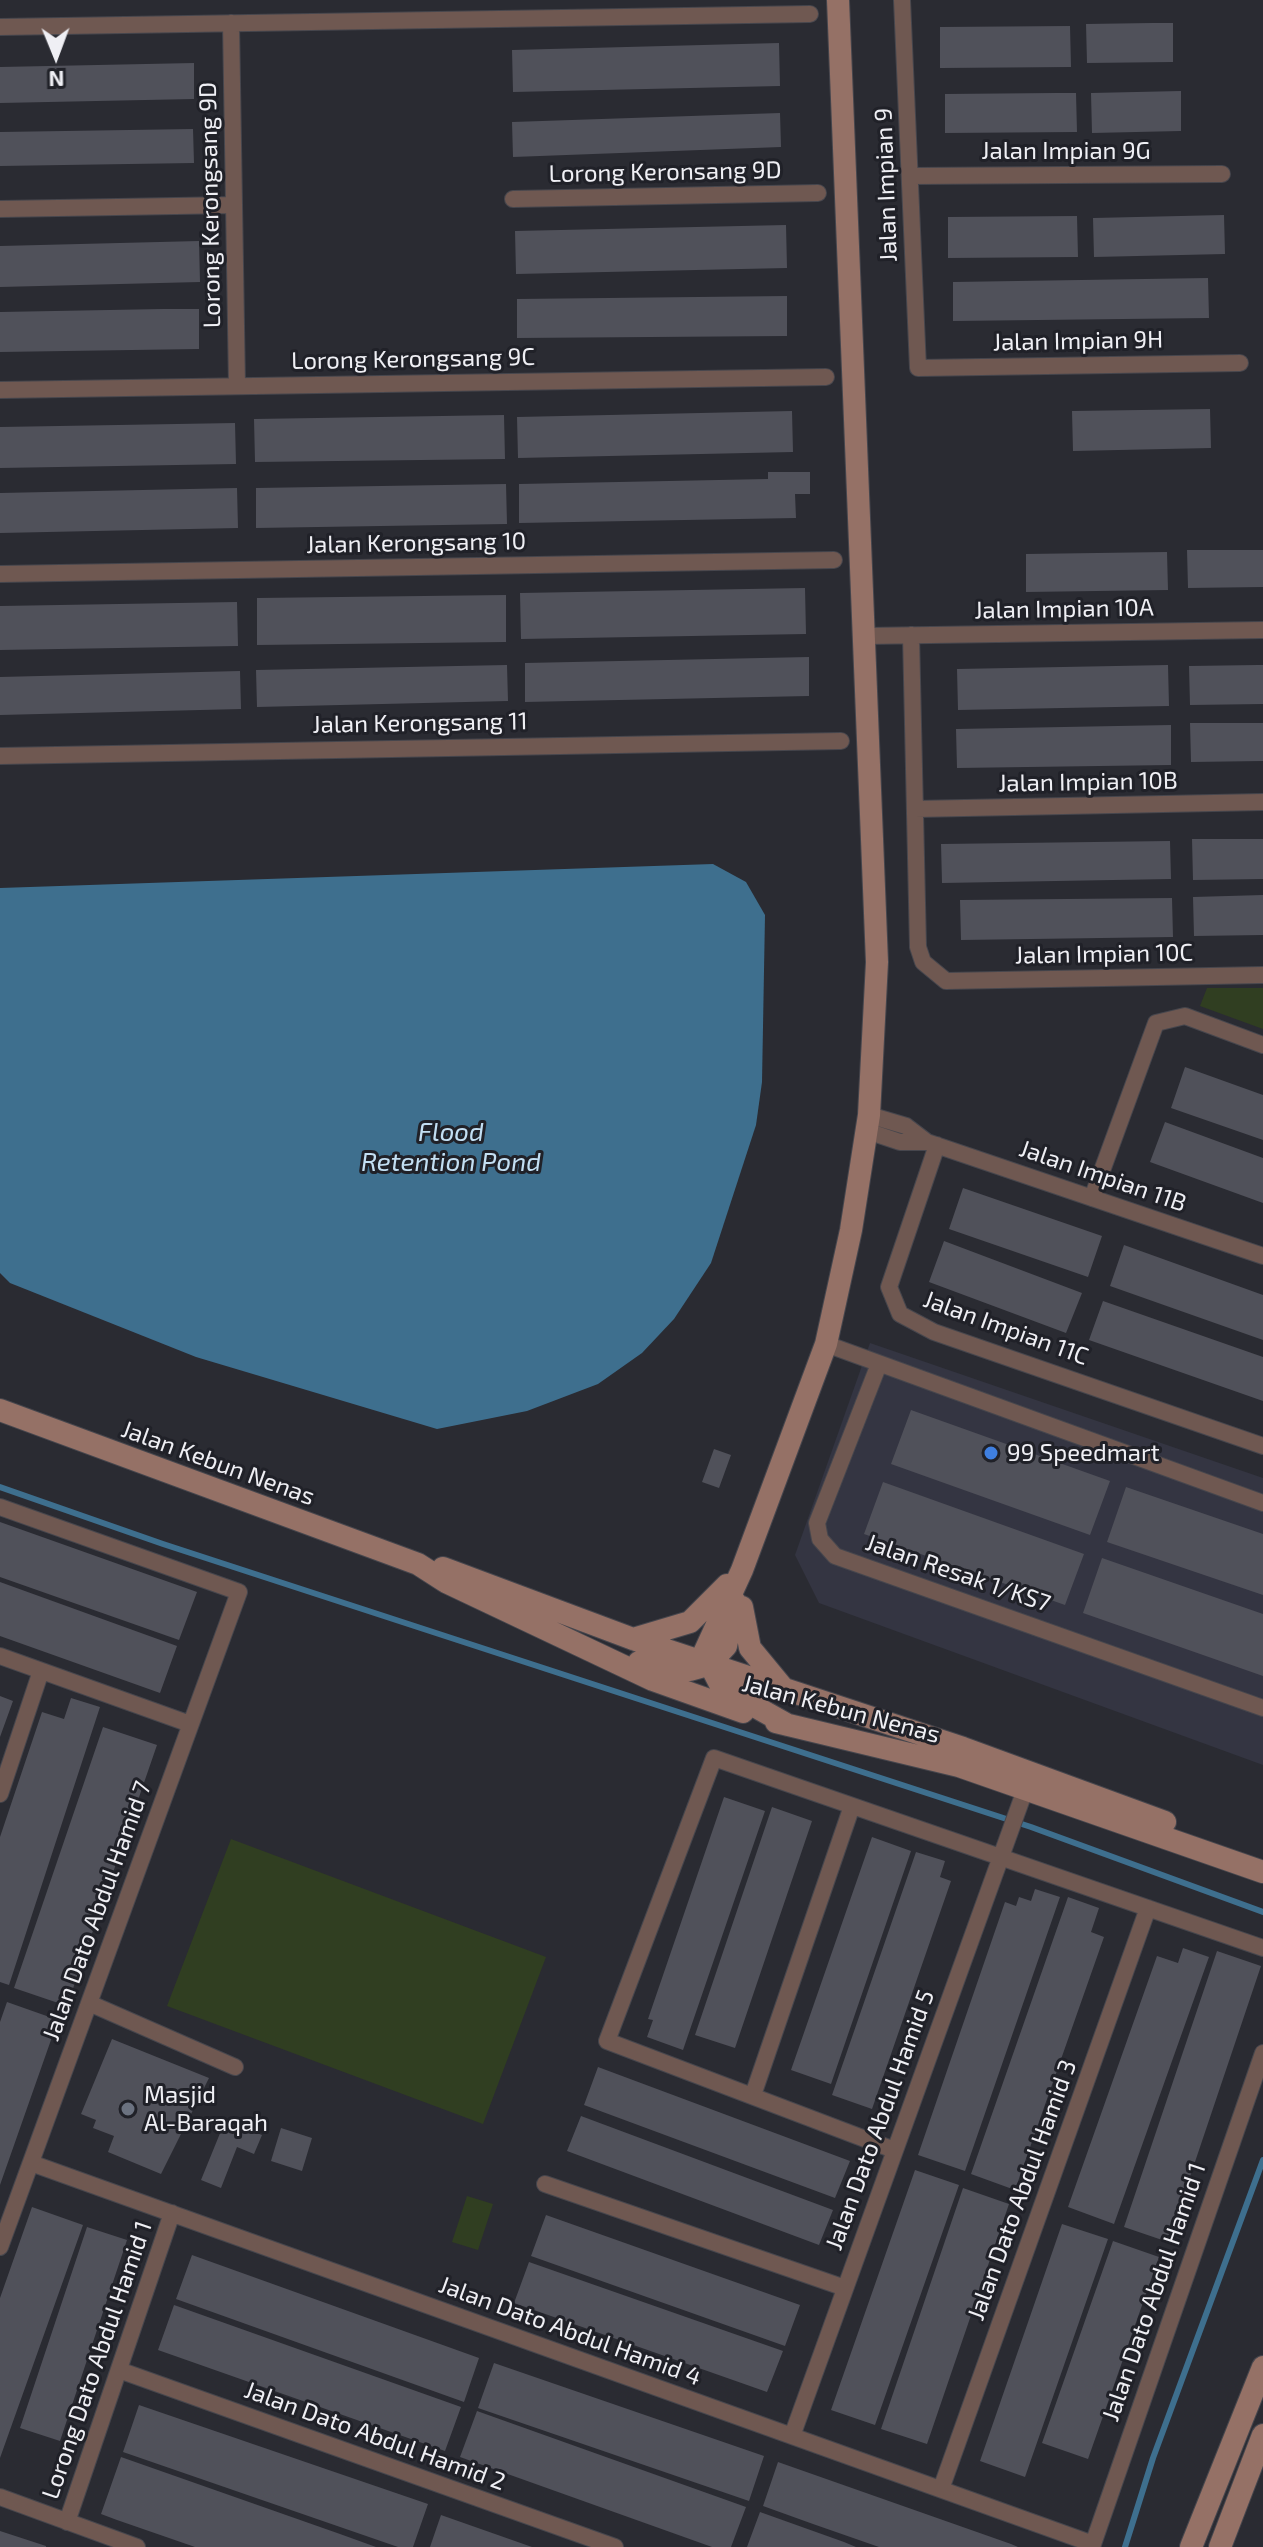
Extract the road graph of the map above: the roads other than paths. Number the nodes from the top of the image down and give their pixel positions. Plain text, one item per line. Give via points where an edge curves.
1 (838, 0) edge
2 (902, 0) edge
3 (810, 14) dead end
4 (231, 23) junction
5 (0, 27) edge
6 (1222, 174) dead end
7 (910, 176) junction
8 (818, 193) dead end
9 (513, 199) dead end
10 (234, 205) junction
11 (0, 209) edge
12 (1240, 363) dead end
13 (918, 368) joint
14 (826, 377) dead end
15 (237, 386) junction
16 (0, 390) edge
17 (834, 560) dead end
18 (0, 574) edge
19 (1263, 630) edge
20 (911, 635) junction
21 (865, 636) junction
22 (841, 741) dead end
23 (0, 756) edge
24 (1263, 802) edge
25 (915, 809) junction
26 (1263, 975) edge
27 (1263, 1045) edge
28 (868, 1123) junction
29 (932, 1143) junction
30 (1092, 1198) junction
31 (1263, 1256) edge
32 (826, 1344) junction
33 (879, 1364) junction
34 (0, 1410) edge
35 (1263, 1446) edge
36 (1263, 1503) edge
37 (0, 1507) edge
38 (418, 1564) junction
39 (742, 1570) junction
40 (633, 1639) junction
41 (591, 1648) junction
42 (0, 1656) edge
43 (708, 1665) junction
44 (41, 1671) junction
45 (784, 1689) junction
46 (1263, 1708) edge
47 (190, 1724) junction
48 (788, 1725) junction
49 (996, 1778) junction
50 (1029, 1780) junction
51 (0, 1794) edge
52 (1057, 1800) junction
53 (852, 1806) junction
54 (1011, 1824) junction
55 (999, 1856) junction
56 (1263, 1858) edge
57 (1263, 1872) edge
58 (1148, 1908) junction
59 (1263, 1948) edge
60 (89, 2003) junction
61 (1263, 2053) edge
62 (235, 2067) dead end
63 (753, 2095) junction
64 (894, 2150) junction
65 (31, 2163) junction
66 (545, 2184) dead end
67 (172, 2213) junction
68 (0, 2247) edge
69 (845, 2288) junction
70 (1263, 2367) edge
71 (119, 2370) junction
72 (1263, 2435) edge
73 (792, 2436) junction
74 (941, 2489) junction
75 (0, 2497) edge
76 (67, 2522) junction
77 (1093, 2545) edge
78 (137, 2547) edge
79 (615, 2547) edge
80 (1191, 2547) edge
81 (1220, 2547) edge

1 - 21 street
2 - 7 street, Jalan Impian 9
3 - 4 street
4 - 5 street
4 - 10 street, Lorong Kerongsang 9D
6 - 7 street, Jalan Impian 9G
7 - 13 street, Jalan Impian 9
8 - 9 street, Lorong Keronsang 9D
10 - 11 street
10 - 15 street, Lorong Kerongsang 9D
12 - 13 street, Jalan Impian 9H
14 - 15 street, Lorong Kerongsang 9C
15 - 16 street, Lorong Kerongsang 9C
17 - 18 street, Jalan Kerongsang 10
19 - 20 street, Jalan Impian 10A
20 - 21 street, Jalan Impian 10A
20 - 25 street
21 - 28 street via 877,962
22 - 23 street, Jalan Kerongsang 11
24 - 25 street, Jalan Impian 10B
25 - 26 street, Jalan Impian 10C via 918,947 923,962 946,981
27 - 30 street via 1185,1016 1156,1023
28 - 29 street, Jalan Impian 11B via 906,1126
28 - 32 street
29 - 30 street, Jalan Impian 11B
29 - 35 street, Jalan Impian 11C via 889,1287 900,1314 934,1332
30 - 31 street, Jalan Impian 11B
32 - 33 street
32 - 39 street
33 - 36 street
33 - 46 street, Jalan Resak 1/KS7 via 817,1523 820,1539 835,1556
34 - 38 street, Jalan Kebun Nenas
37 - 47 street, Jalan Dato Abdul Hamid 7 via 239,1592
38 - 40 street, Jalan Kebun Nenas via 453,1569
38 - 41 street, Jalan Kebun Nenas
39 - 40 street via 690,1622
39 - 43 street via 705,1648
39 - 45 street via 747,1640
40 - 43 street, Jalan Kebun Nenas
41 - 43 street via 664,1669
41 - 48 street, Jalan Kebun Nenas via 653,1680
42 - 44 street
43 - 45 street, Jalan Kebun Nenas
43 - 48 street via 722,1688
44 - 47 street
44 - 51 street
45 - 50 street, Jalan Kebun Nenas
47 - 60 street, Jalan Dato Abdul Hamid 7
48 - 49 street, Jalan Kebun Nenas
49 - 50 street, Jalan Kebun Nenas
49 - 54 street via 1010,1800
50 - 52 street, Jalan Kebun Nenas
50 - 54 street, Jalan Dato Abdul Hamid 5
50 - 56 street, Jalan Kebun Nenas
52 - 54 street via 1026,1806
52 - 57 street, Jalan Kebun Nenas
53 - 55 street
53 - 63 street
53 - 63 street via 714,1758 607,2041
54 - 55 street, Jalan Dato Abdul Hamid 5
55 - 58 street
55 - 64 street, Jalan Dato Abdul Hamid 5
58 - 59 street
58 - 74 street, Jalan Dato Abdul Hamid 3
60 - 62 street
60 - 65 street, Jalan Dato Abdul Hamid 7
61 - 77 street, Jalan Dato Abdul Hamid 1
63 - 64 street
64 - 69 street, Jalan Dato Abdul Hamid 5
65 - 67 street, Jalan Dato Abdul Hamid 4
65 - 68 street, Jalan Dato Abdul Hamid 7
66 - 69 street
67 - 71 street, Lorong Dato Abdul Hamid 1
67 - 73 street, Jalan Dato Abdul Hamid 4
69 - 73 street, Jalan Dato Abdul Hamid 5
70 - 80 street
71 - 76 street, Lorong Dato Abdul Hamid 1
71 - 79 street, Jalan Dato Abdul Hamid 2
72 - 81 street
73 - 74 street, Jalan Dato Abdul Hamid 4
74 - 77 street, Jalan Dato Abdul Hamid 4
75 - 76 street
76 - 78 street

